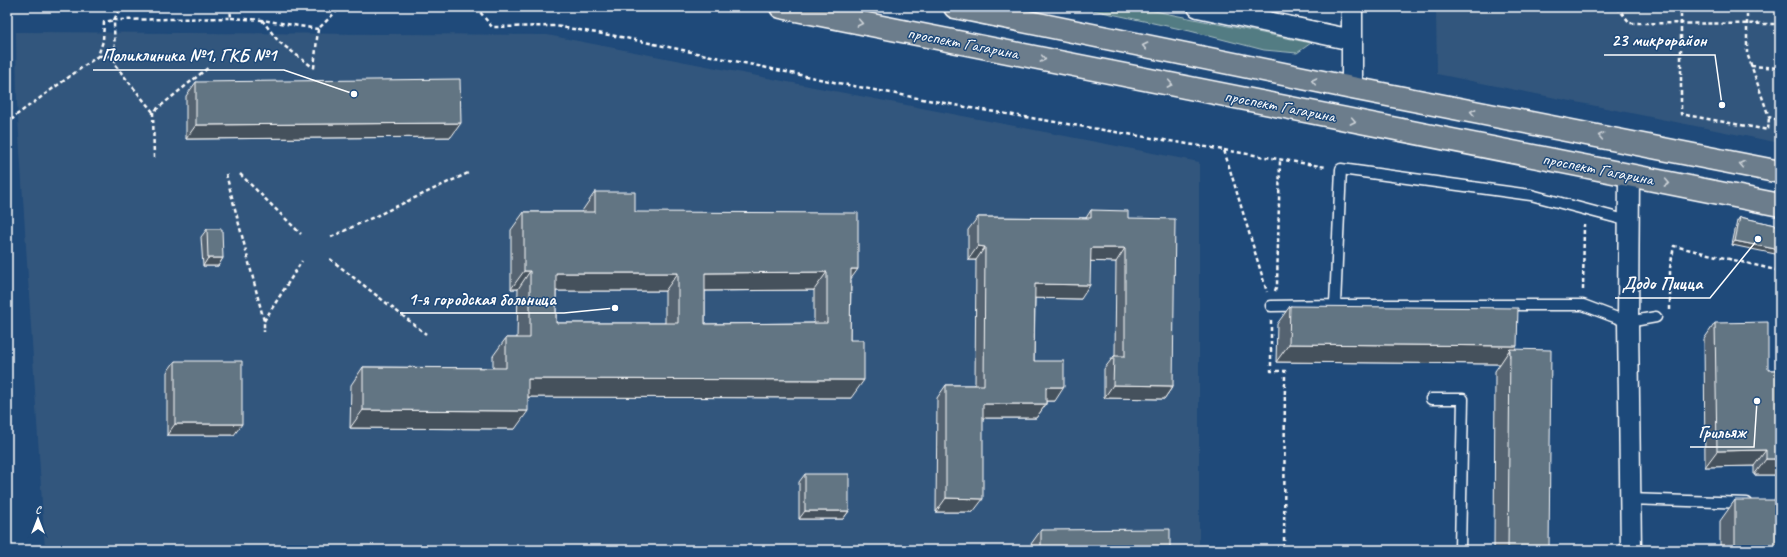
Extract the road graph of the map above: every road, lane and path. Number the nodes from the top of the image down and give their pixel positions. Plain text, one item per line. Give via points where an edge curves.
1 (124, 7) edge
2 (230, 7) edge
3 (341, 7) edge
4 (476, 7) edge
5 (781, 7) edge
6 (955, 7) edge
7 (1198, 7) edge
8 (1352, 7) edge
9 (1617, 7) edge
10 (1681, 7) edge
11 (1747, 7) edge
12 (231, 18) junction
13 (114, 20) junction
14 (262, 20) junction
15 (1681, 23) junction
16 (1747, 24) junction
17 (1780, 24) edge
18 (318, 29) junction
19 (1352, 40) junction
20 (98, 56) junction
21 (114, 56) junction
22 (209, 66) dead end
23 (1751, 66) junction
24 (1780, 68) edge
25 (1352, 88) junction
26 (153, 112) junction
27 (7, 116) edge
28 (15, 116) junction
29 (1769, 117) junction
30 (1780, 120) edge
31 (7, 126) edge
32 (1634, 143) junction
33 (1224, 150) junction
34 (154, 158) dead end
35 (1280, 160) junction
36 (1341, 169) junction
37 (1780, 172) edge
38 (468, 173) dead end
39 (226, 174) dead end
40 (240, 174) dead end
41 (1629, 176) junction
42 (1780, 205) edge
43 (1584, 221) dead end
44 (1629, 221) junction
45 (301, 234) dead end
46 (331, 236) dead end
47 (330, 259) dead end
48 (302, 262) dead end
49 (1780, 271) edge
50 (1335, 305) junction
51 (1583, 305) junction
52 (1271, 306) junction
53 (1670, 313) dead end
54 (1656, 317) dead end
55 (264, 321) junction
56 (1628, 322) junction
57 (264, 332) dead end
58 (426, 334) dead end
59 (1431, 399) dead end
60 (1629, 499) junction
61 (1757, 503) edge
62 (1780, 514) edge
63 (1284, 550) edge
64 (1460, 550) edge
65 (1630, 550) edge
66 (1780, 550) edge

1 - 13 path via 119,10
2 - 12 path
3 - 18 path
4 - 33 path via 492,27 555,26 621,37 963,107
5 -> 41 main road, проспект Гагарина
25 -> 6 main road, проспект Гагарина
7 - 19 street
8 - 19 street
9 - 15 path via 1630,23
10 - 15 path
11 - 16 path
12 - 13 path
12 - 14 path
13 - 20 path via 104,22 103,40
13 - 21 path
14 - 18 path
14 - 18 path via 279,42 314,68
15 - 16 path
15 - 29 path via 1680,114 1768,130
16 - 17 path
16 - 23 path via 1747,53
19 - 25 street
20 - 21 path
20 - 28 path
21 - 26 path via 115,65
22 - 26 path
23 - 24 path
23 - 29 path
32 -> 25 main road, проспект Гагарина
26 - 34 path
27 - 28 path
28 - 31 path
29 - 30 path
37 -> 32 main road, проспект Гагарина
32 - 41 main road
33 - 35 path
33 - 52 path
35 - 36 path
35 - 52 path via 1277,285
36 - 44 lane via 1531,195
36 - 50 lane
38 - 46 path
39 - 55 path
40 - 45 path
41 -> 42 main road, проспект Гагарина
41 - 44 street
43 - 51 path
44 - 56 street
47 - 58 path
48 - 55 path
49 - 53 path via 1674,246 1670,268
50 - 51 lane
50 - 52 lane
51 - 56 lane
52 - 63 path via 1271,371 1285,371
54 - 56 lane
55 - 57 path
56 - 60 street
59 - 64 lane via 1463,399
60 - 61 lane
60 - 65 street
62 - 66 lane

